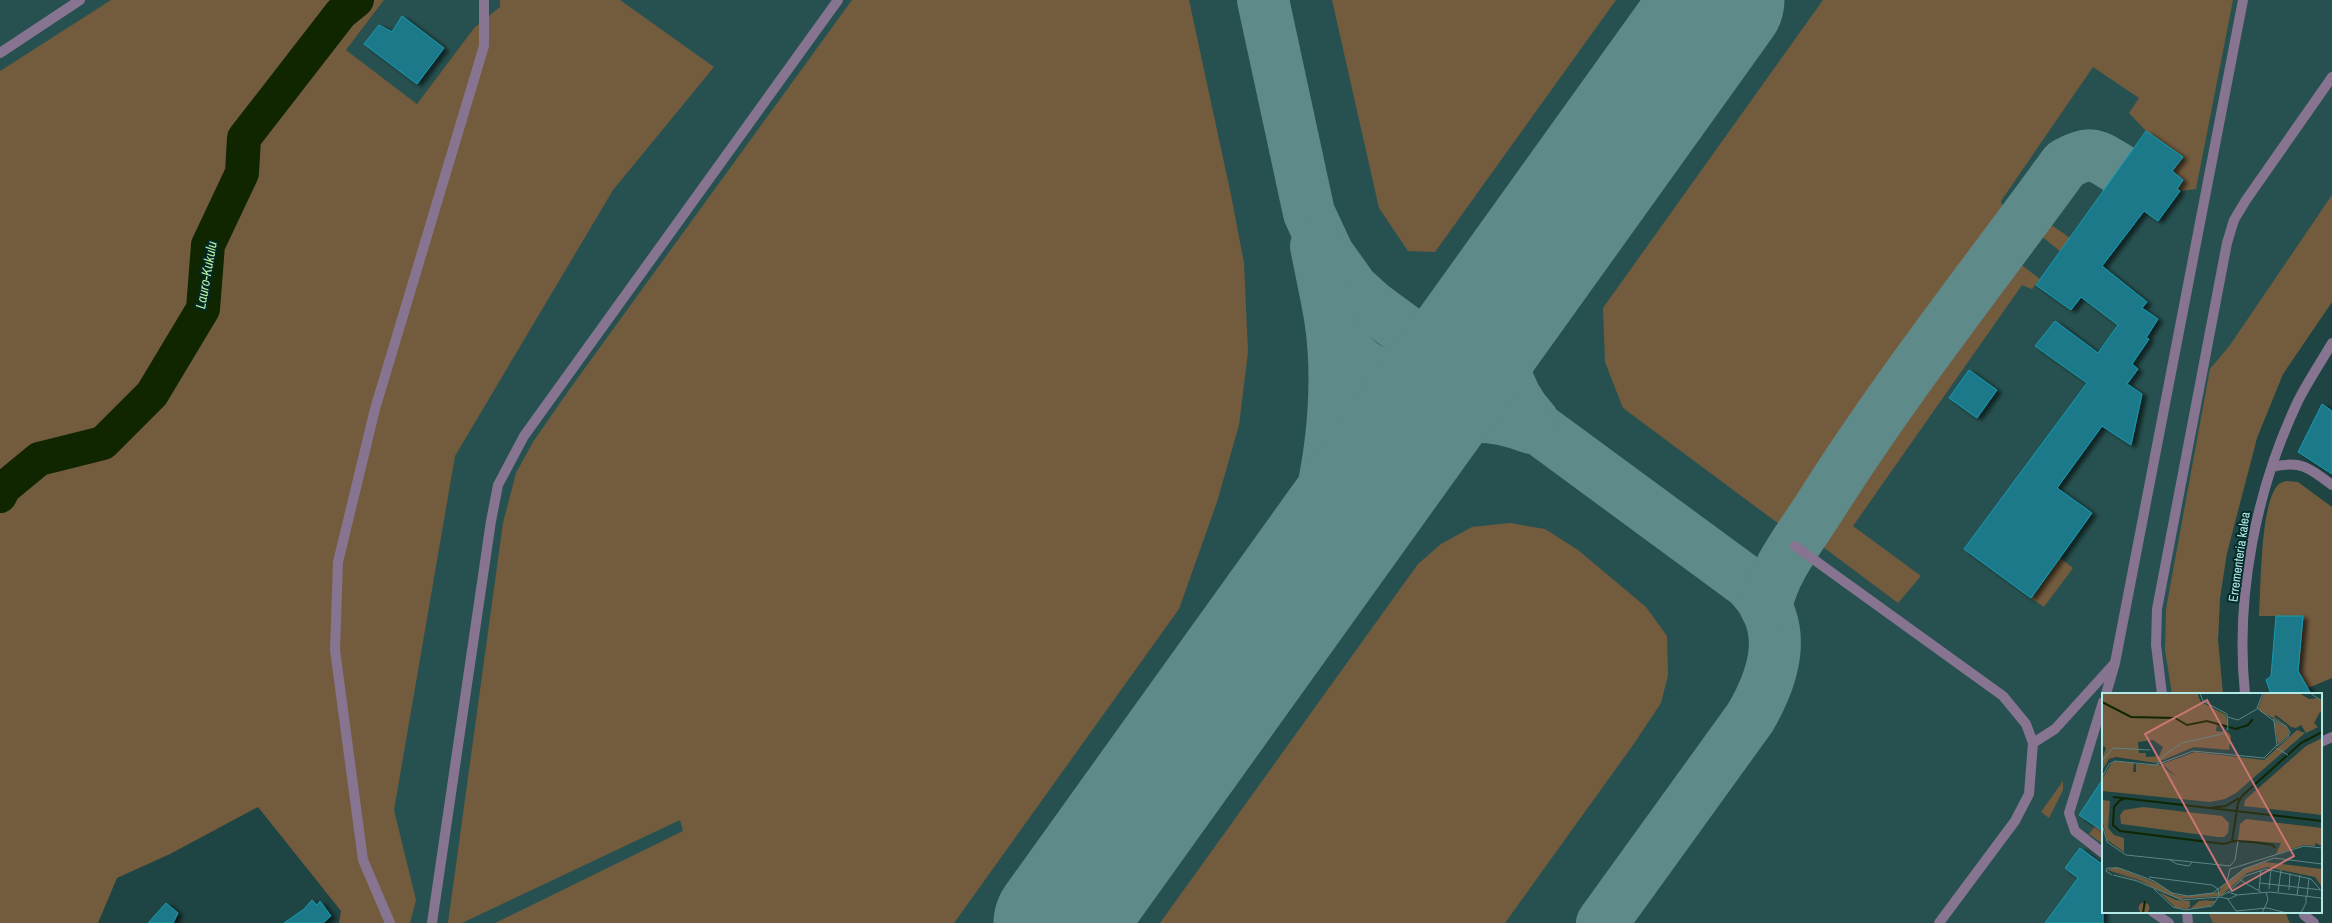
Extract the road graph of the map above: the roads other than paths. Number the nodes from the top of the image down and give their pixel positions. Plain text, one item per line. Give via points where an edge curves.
1 (80, 0) edge
2 (484, 0) edge
3 (838, 0) edge
4 (2243, 0) edge
5 (0, 53) edge
6 (2332, 77) edge
7 (2332, 343) edge
8 (2272, 467) junction
9 (2332, 484) edge
10 (1795, 546) dead end
11 (2115, 663) junction
12 (2106, 693) edge
13 (2162, 693) edge
14 (2245, 693) edge
15 (2102, 705) edge
16 (2332, 737) edge
17 (2322, 742) edge
18 (2033, 743) junction
19 (2102, 852) edge
20 (2154, 913) edge
21 (2187, 913) edge
22 (2304, 917) edge
23 (390, 923) edge
24 (432, 923) edge
25 (1939, 923) edge
26 (2169, 923) edge
27 (2188, 923) edge
28 (2314, 923) edge

1 - 5 street
2 - 23 street via 484,46 375,408 338,562 335,650 363,860
3 - 24 street via 524,436 498,484
4 - 11 street
6 - 13 street via 2246,200 2234,220 2227,243 2157,609 2156,645
7 - 8 street, Errementeria kalea via 2298,400
8 - 9 street via 2290,463 2311,469
8 - 14 street, Errementeria kalea via 2261,499 2250,552 2243,650
10 - 18 street via 2003,696 2026,724
11 - 12 street
11 - 18 street via 2055,729
15 - 19 street via 2069,813 2075,831
16 - 17 street
18 - 25 street via 2029,794 2015,821
20 - 26 street
21 - 27 street
22 - 28 street

